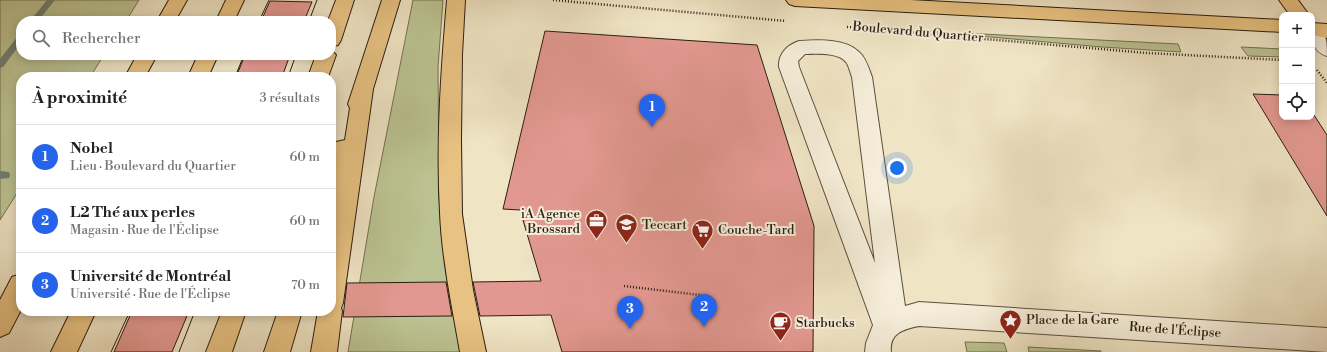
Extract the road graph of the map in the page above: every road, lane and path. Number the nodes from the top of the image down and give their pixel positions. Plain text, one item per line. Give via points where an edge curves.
1 (178, 0) edge
2 (235, 0) edge
3 (345, 0) edge
4 (391, 0) edge
5 (456, 0) edge
6 (553, 0) edge
7 (795, 0) edge
8 (1288, 0) edge
9 (1298, 12) edge
10 (169, 16) edge
11 (227, 16) edge
12 (789, 21) dead end
13 (336, 26) edge
14 (843, 26) dead end
15 (1279, 26) edge
16 (1315, 30) edge
17 (1327, 31) edge
18 (1315, 34) edge
19 (1327, 49) edge
20 (144, 60) edge
21 (206, 60) edge
22 (324, 60) edge
23 (1279, 60) edge
24 (1316, 68) dead end
25 (138, 72) edge
26 (200, 72) edge
27 (320, 72) edge
28 (1327, 83) edge
29 (363, 90) junction
30 (336, 172) edge
31 (336, 270) edge
32 (624, 286) dead end
33 (16, 295) edge
34 (708, 296) dead end
35 (82, 316) edge
36 (232, 316) edge
37 (288, 316) edge
38 (329, 316) edge
39 (890, 323) junction
40 (0, 325) edge
41 (1327, 340) edge
42 (64, 352) edge
43 (219, 352) edge
44 (277, 352) edge
45 (324, 352) edge
46 (473, 352) edge
47 (878, 352) edge

1 - 10 main road
2 - 11 main road
3 - 13 main road
4 - 29 main road
5 - 46 main road via 450,139 451,214 461,290
6 - 12 path
7 - 15 main road, Boulevard du Quartier
8 - 9 main road
14 - 23 path, Boulevard du Quartier via 1147,53
16 - 17 main road
18 - 19 street
20 - 25 main road
21 - 26 main road
22 - 27 main road
24 - 28 path
29 - 30 main road
29 - 31 main road
32 - 34 path
33 - 40 main road
35 - 42 main road
36 - 43 main road
37 - 44 main road
38 - 45 main road
39 - 39 street via 862,77 850,55 824,48 799,48 788,59 789,67
39 - 41 street, Rue de l'Éclipse via 920,314
39 - 47 street via 877,344

